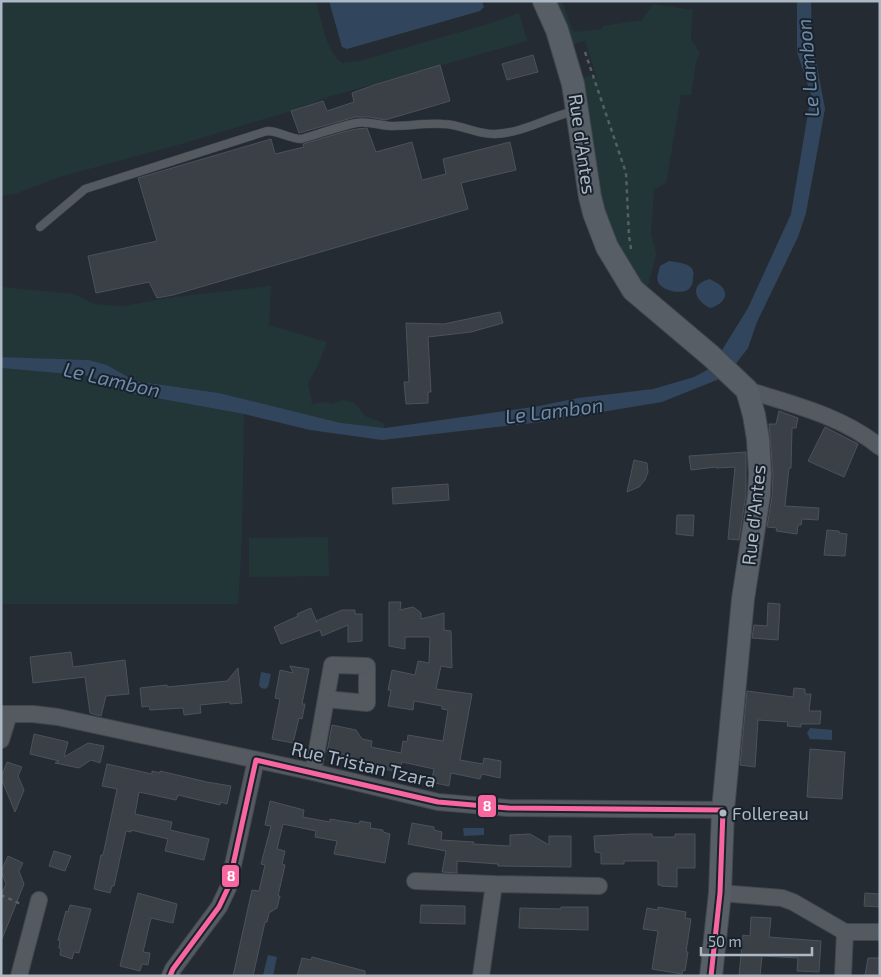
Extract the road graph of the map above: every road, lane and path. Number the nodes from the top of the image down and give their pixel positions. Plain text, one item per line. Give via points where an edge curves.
1 (544, 1) edge
2 (564, 50) junction
3 (578, 111) junction
4 (40, 227) dead end
5 (632, 256) dead end
6 (740, 382) junction
7 (873, 435) edge
8 (880, 447) edge
9 (326, 699) dead end
10 (5, 714) edge
11 (1, 740) edge
12 (256, 760) junction
13 (313, 772) junction
14 (723, 810) junction
15 (415, 881) dead end
16 (494, 884) junction
17 (599, 886) dead end
18 (720, 893) junction
19 (1, 895) edge
20 (38, 905) joint
21 (845, 932) junction
22 (880, 932) edge
23 (19, 976) edge
24 (170, 976) edge
25 (481, 976) edge
26 (711, 976) edge
27 (843, 976) edge

1 - 2 street, Rue d'Antes
2 - 3 street, Rue d'Antes
2 - 5 path via 579,45 583,48 624,165
3 - 4 lane via 496,134 483,134 458,125 391,126 368,122 301,139 267,131 85,188
3 - 6 street, Rue d'Antes via 590,197 607,247 633,290
6 - 7 street
6 - 14 street, Rue d'Antes via 754,415 760,474 743,599
7 - 8 street
9 - 13 street
10 - 11 street
10 - 12 street, Rue Tristan Tzara via 58,717
12 - 13 street, Rue Tristan Tzara
12 - 24 street via 228,888
13 - 14 street, Rue Tristan Tzara via 438,802 508,808
14 - 18 street, Rue d'Antes
15 - 16 street
16 - 17 street
16 - 25 street
18 - 21 street via 782,898
18 - 26 street, Rue d'Antes
19 - 20 path
20 - 23 street
21 - 22 street
21 - 27 street

